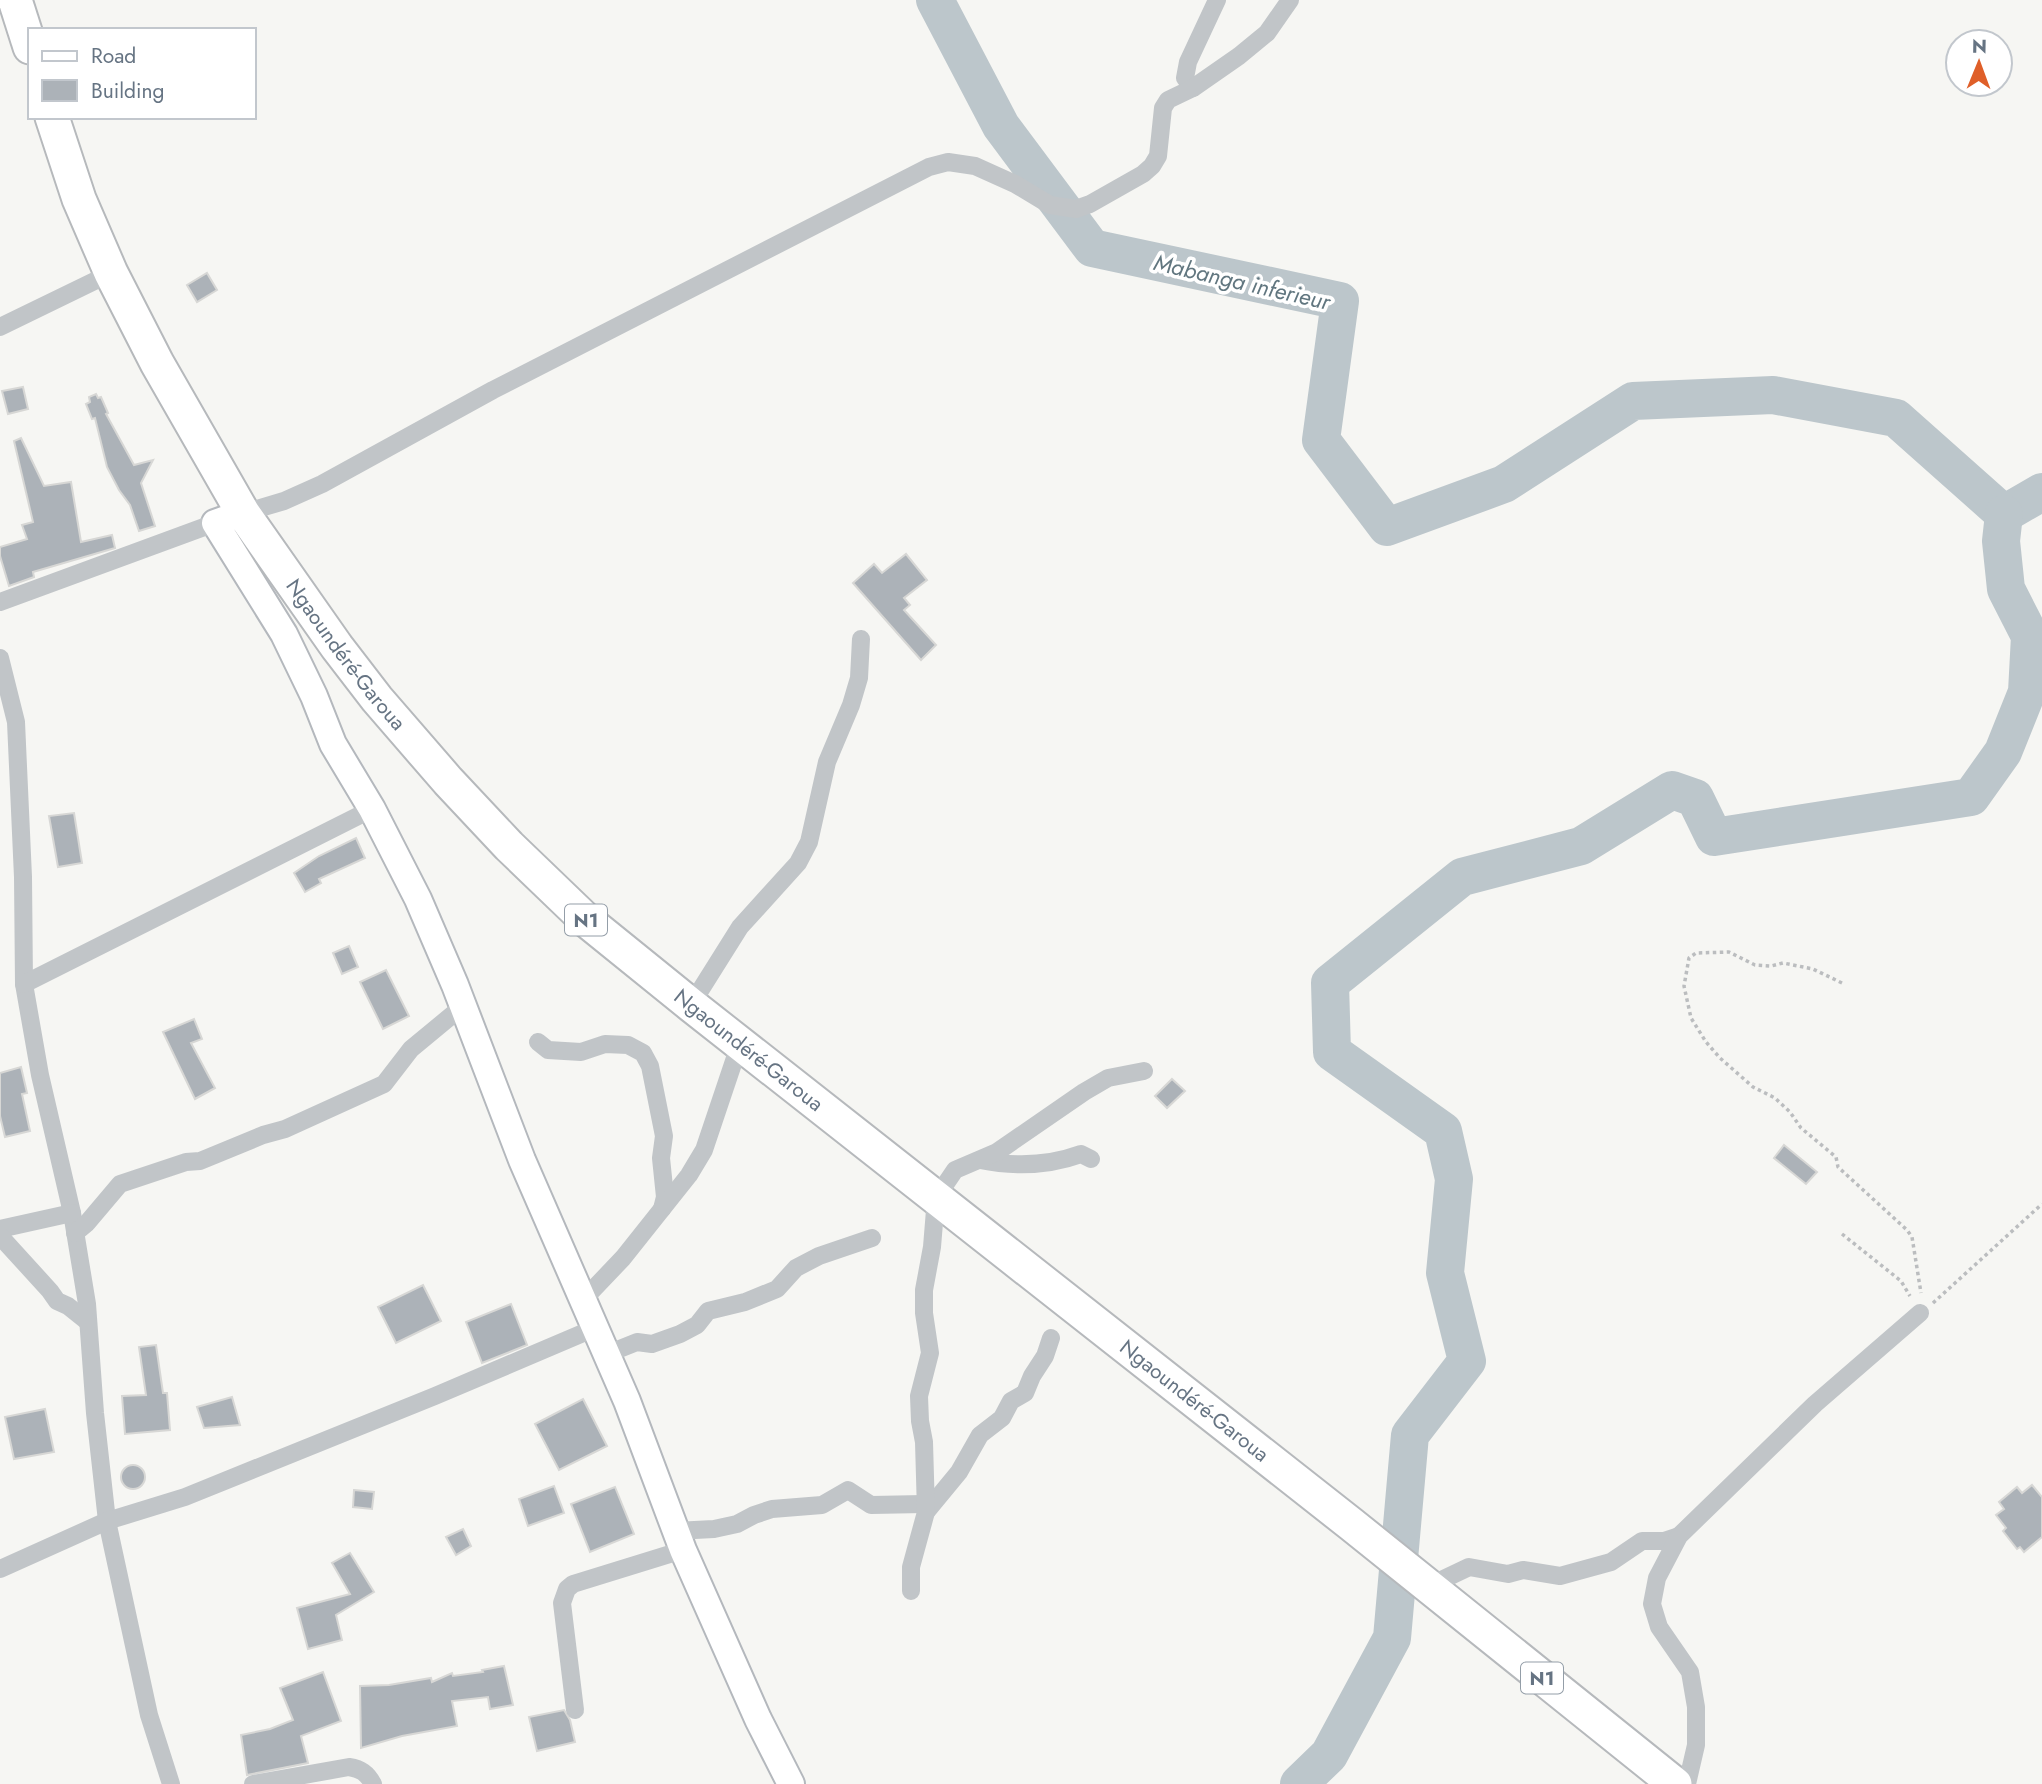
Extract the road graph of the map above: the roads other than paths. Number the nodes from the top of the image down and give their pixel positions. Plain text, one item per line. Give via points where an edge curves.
1 (15, 0) edge
2 (1217, 0) edge
3 (1290, 0) edge
4 (28, 41) edge
5 (1193, 88) junction
6 (53, 119) edge
7 (111, 273) junction
8 (0, 327) edge
9 (229, 518) junction
10 (0, 602) edge
11 (861, 639) dead end
12 (0, 658) edge
13 (372, 809) junction
14 (24, 984) junction
15 (691, 1005) junction
16 (463, 1006) junction
17 (538, 1042) dead end
18 (740, 1043) junction
19 (1144, 1071) dead end
20 (1091, 1159) dead end
21 (980, 1160) junction
22 (936, 1198) junction
23 (662, 1209) junction
24 (72, 1213) junction
25 (0, 1229) edge
26 (75, 1233) junction
27 (0, 1236) edge
28 (872, 1238) dead end
29 (583, 1300) junction
30 (1922, 1312) road end
31 (88, 1322) junction
32 (595, 1328) junction
33 (1051, 1338) dead end
34 (607, 1354) junction
35 (925, 1508) junction
36 (107, 1521) junction
37 (1679, 1536) junction
38 (679, 1540) junction
39 (0, 1569) edge
40 (1418, 1580) junction
41 (911, 1591) dead end
42 (575, 1710) dead end
43 (171, 1784) edge
44 (253, 1784) edge
45 (373, 1784) edge
46 (791, 1784) edge
47 (1675, 1784) edge
48 (1687, 1784) edge

1 - 4 highway
2 - 5 street via 1188,62 1185,78
3 - 5 street via 1267,33
5 - 9 street via 1168,100 1163,108 1158,156 1152,166 1076,209 1050,205 975,166 948,162 929,167 493,390 322,484
6 - 7 highway, Ngaoundéré-Garoua / N1 via 79,199
7 - 8 street
7 - 9 highway, Ngaoundéré-Garoua / N1 via 182,408
9 - 10 street
9 - 13 street via 333,744
9 - 15 highway, Ngaoundéré-Garoua / N1 via 448,781 545,883
11 - 15 street via 859,678 827,762 809,842 798,863 740,927
12 - 14 street via 16,723
13 - 14 street
13 - 16 street via 418,900
14 - 24 street
15 - 18 highway, Ngaoundéré-Garoua / N1
16 - 26 street via 411,1049 384,1084 285,1129 120,1184
16 - 29 street
17 - 23 street via 548,1050 581,1052 605,1044 628,1045 643,1053 650,1066 664,1136 661,1158 666,1197
18 - 22 highway, Ngaoundéré-Garoua / N1
18 - 23 street via 704,1150
19 - 21 street via 1108,1078
20 - 21 street via 1081,1154 1034,1165
21 - 22 street via 955,1170
22 - 35 street via 924,1313 930,1353 919,1396
22 - 40 highway, Ngaoundéré-Garoua / N1
23 - 29 street
24 - 25 street
24 - 26 street
26 - 31 street
27 - 31 street via 57,1301
28 - 34 street via 796,1268 777,1289 708,1311 697,1325 680,1334 652,1344 637,1342
29 - 32 street
30 - 37 street via 1815,1404
31 - 36 street
32 - 34 street
32 - 36 street via 185,1497
33 - 35 street via 1025,1393 1011,1401 1002,1418 980,1435 959,1472
34 - 38 street
35 - 38 street via 871,1505 848,1490 822,1505 772,1509
35 - 41 street via 911,1567
36 - 39 street
36 - 43 street via 149,1715
37 - 40 street via 1642,1541 1611,1562 1560,1576 1469,1567
37 - 48 street via 1657,1578 1652,1604 1659,1627 1690,1672 1696,1745
38 - 42 street via 567,1589 562,1603
38 - 46 street
40 - 47 highway, Ngaoundéré-Garoua / N1
44 - 45 street via 349,1767 367,1774

